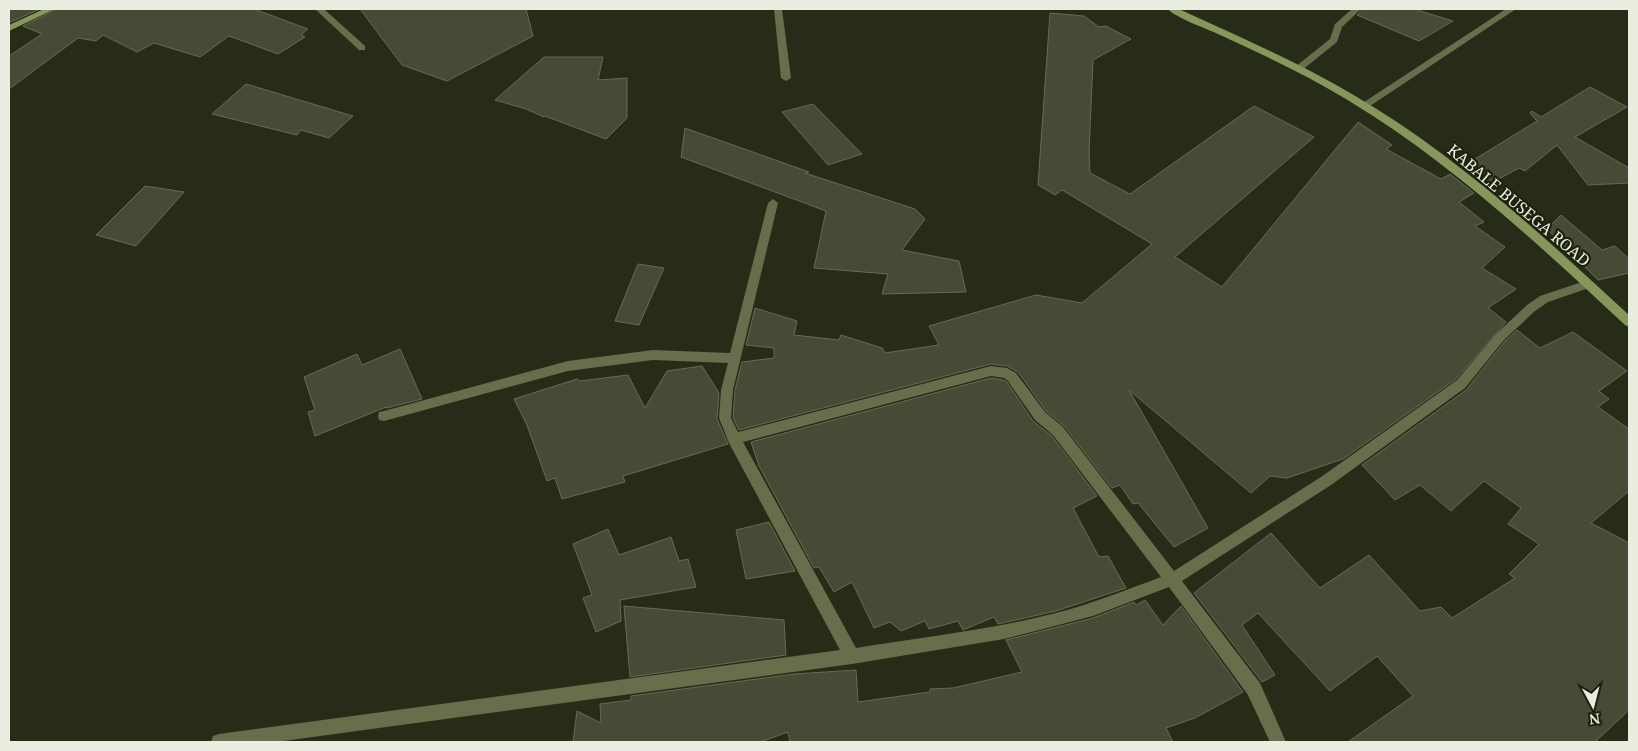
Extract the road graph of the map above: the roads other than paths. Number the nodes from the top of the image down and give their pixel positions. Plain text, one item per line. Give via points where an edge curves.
1 (51, 9) edge
2 (319, 9) edge
3 (778, 9) edge
4 (1172, 9) edge
5 (1357, 9) edge
6 (1512, 9) edge
7 (9, 28) edge
8 (362, 48) dead end
9 (1298, 69) junction
10 (786, 78) dead end
11 (1364, 106) junction
12 (773, 203) dead end
13 (1588, 284) junction
14 (1629, 322) edge
15 (735, 358) junction
16 (384, 416) dead end
17 (734, 439) junction
18 (1173, 579) junction
19 (852, 656) junction
20 (219, 742) edge
21 (1278, 742) edge

1 - 7 street
2 - 8 street
3 - 10 street
4 - 9 street, KABALE BUSEGA ROAD
5 - 9 street via 1338,26 1334,40
6 - 11 street
9 - 11 street, KABALE BUSEGA ROAD
11 - 13 street, KABALE BUSEGA ROAD via 1449,163 1498,202
12 - 15 street
13 - 14 street, KABALE BUSEGA ROAD
13 - 18 street via 1544,298 1500,337 1461,384 1326,481
15 - 16 street via 653,355 568,366
15 - 17 street via 727,390 726,418
17 - 18 street via 991,371 1007,373 1040,416 1058,431 1110,502
17 - 19 street
18 - 19 street via 1056,620 1004,632
18 - 21 street via 1254,689
19 - 20 street

